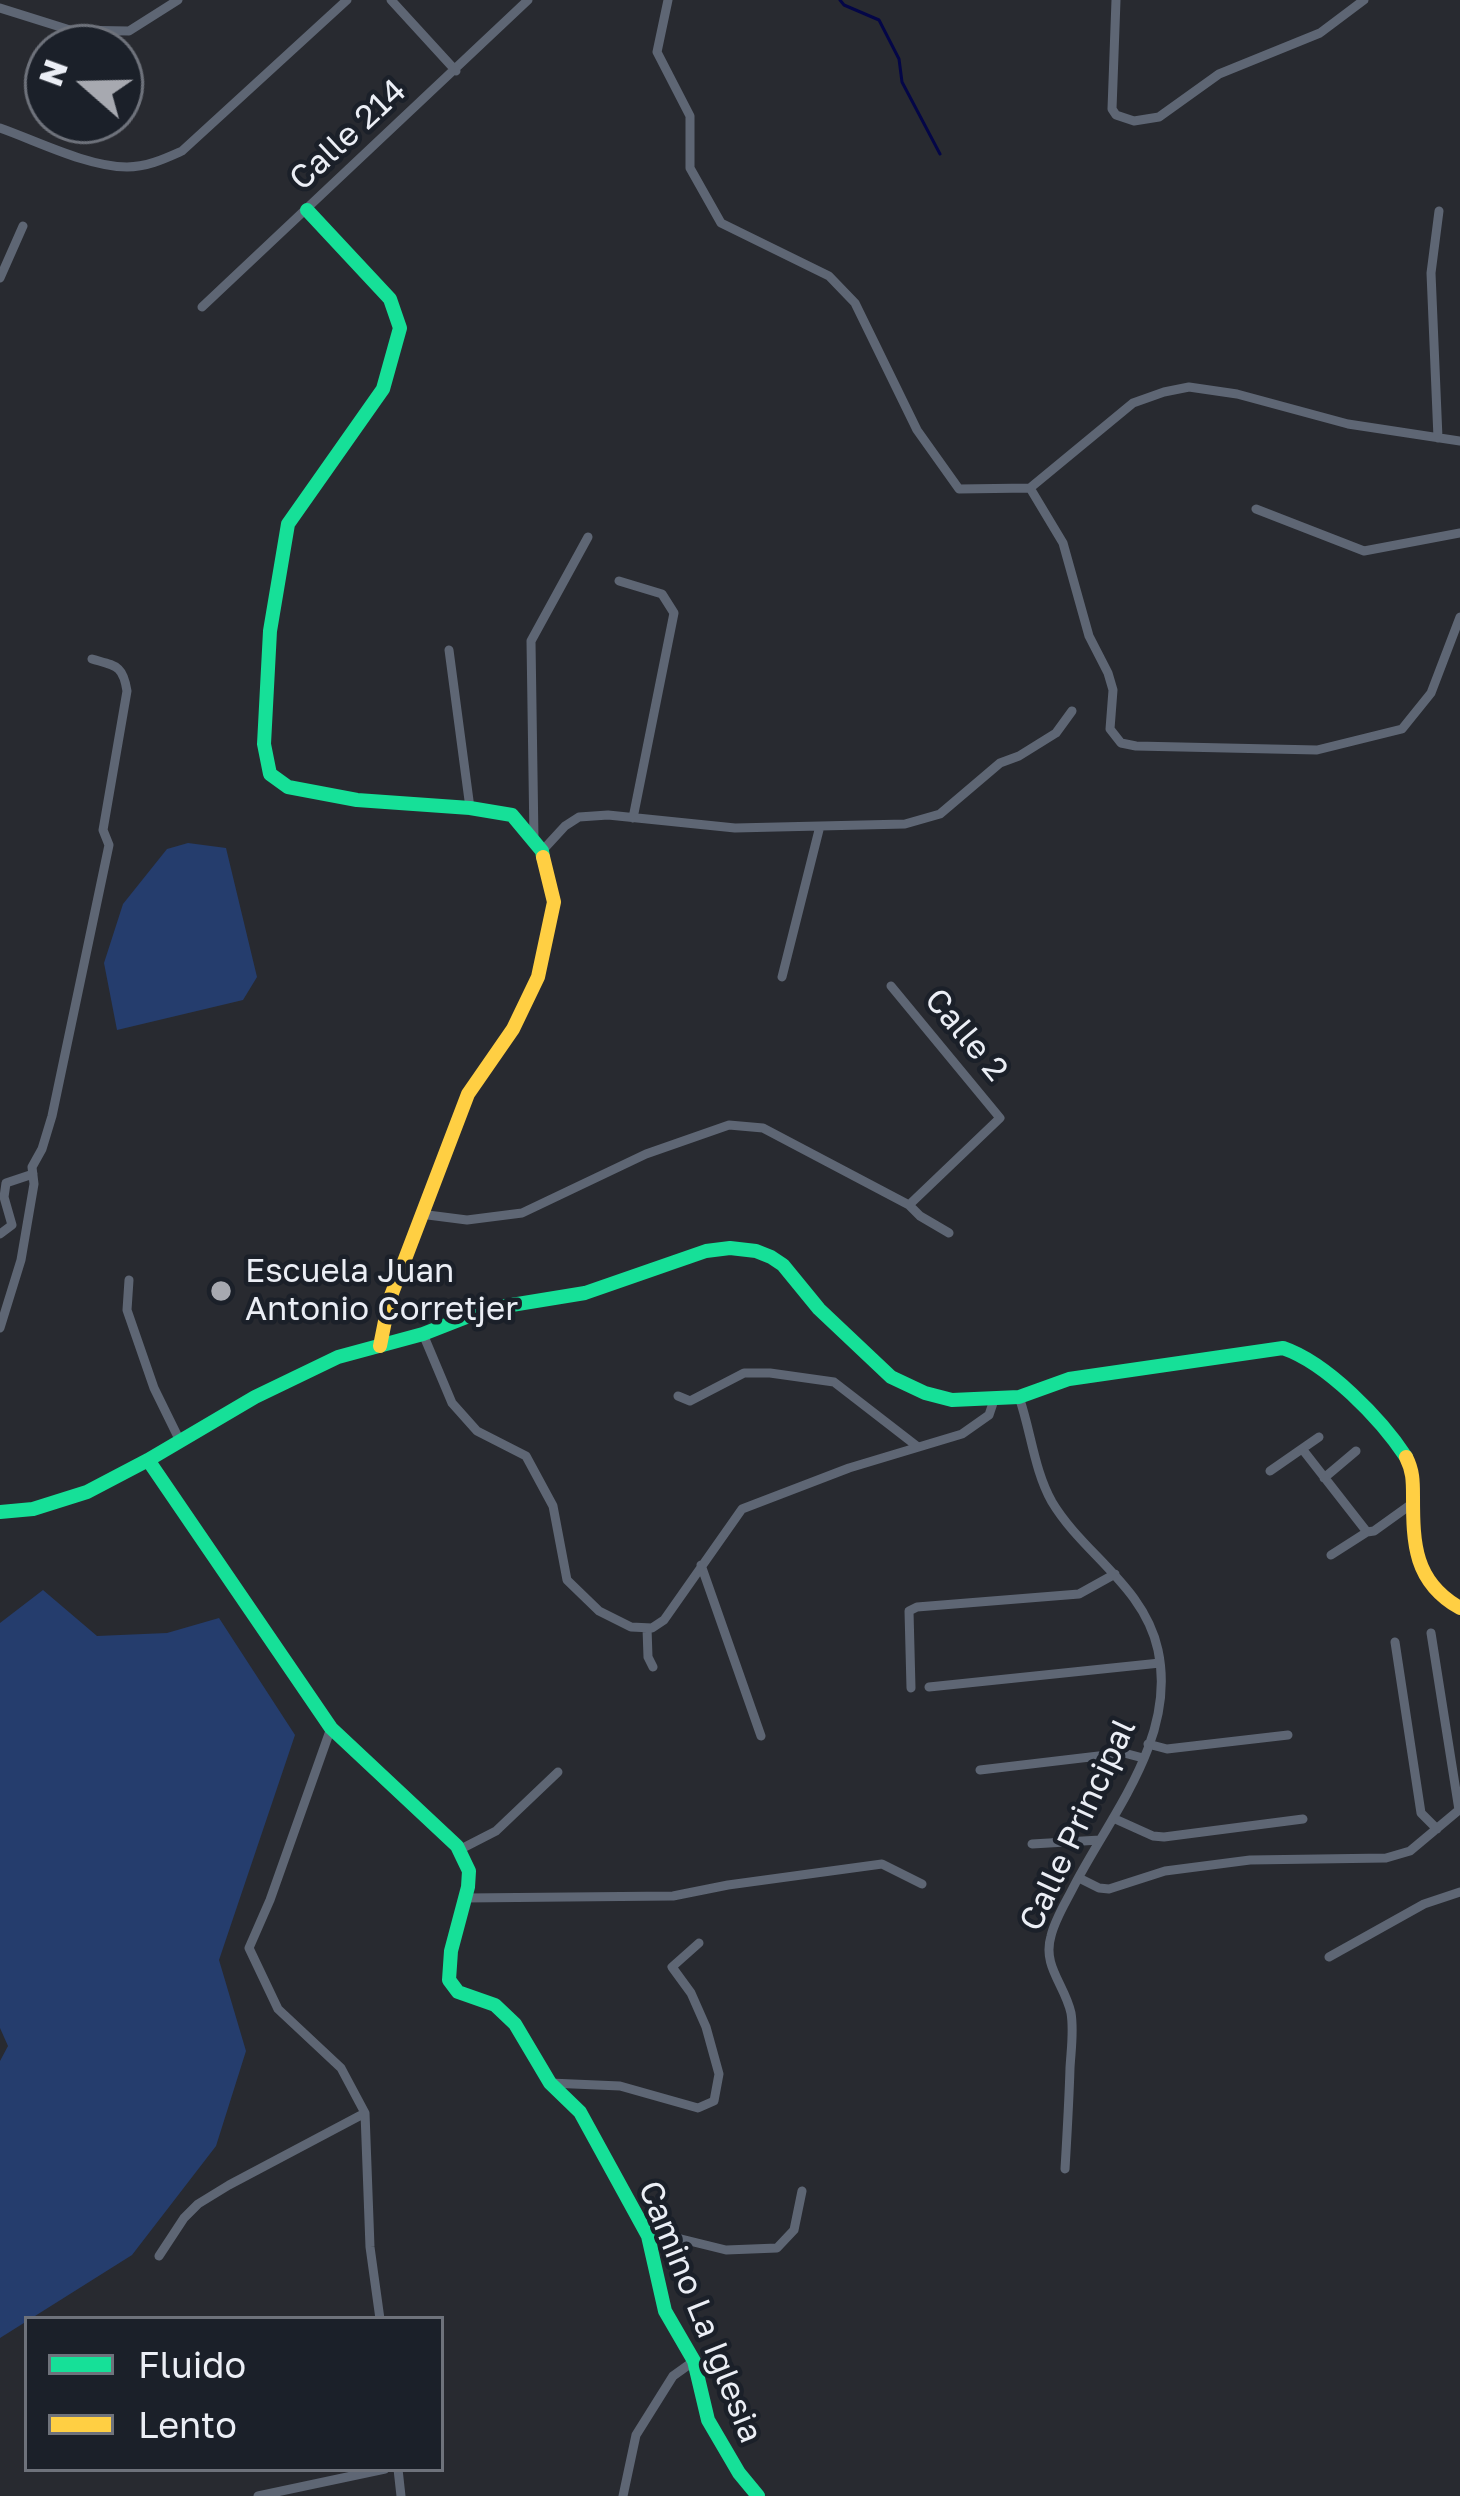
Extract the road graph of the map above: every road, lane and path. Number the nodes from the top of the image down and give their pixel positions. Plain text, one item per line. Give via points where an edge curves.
1 (178, 0) edge
2 (347, 0) edge
3 (391, 0) edge
4 (528, 0) edge
5 (668, 0) edge
6 (1115, 0) edge
7 (1364, 0) edge
8 (0, 8) edge
9 (455, 71) junction
10 (0, 128) edge
11 (307, 209) junction
12 (1439, 211) dead end
13 (22, 226) dead end
14 (0, 278) edge
15 (202, 307) dead end
16 (1438, 438) junction
17 (1460, 441) edge
18 (1030, 488) junction
19 (1256, 509) dead end
20 (1460, 533) edge
21 (588, 537) dead end
22 (619, 580) dead end
23 (1460, 617) edge
24 (448, 650) dead end
25 (92, 659) dead end
26 (1072, 711) dead end
27 (470, 808) junction
28 (633, 818) junction
29 (820, 826) junction
30 (538, 845) junction
31 (782, 977) dead end
32 (891, 986) dead end
33 (33, 1174) junction
34 (908, 1205) junction
35 (420, 1214) junction
36 (949, 1233) dead end
37 (0, 1234) edge
38 (128, 1280) dead end
39 (0, 1328) edge
40 (423, 1334) junction
41 (380, 1346) junction
42 (678, 1396) dead end
43 (1019, 1397) junction
44 (994, 1400) junction
45 (1318, 1437) dead end
46 (180, 1442) junction
47 (919, 1448) junction
48 (1303, 1450) junction
49 (1356, 1450) dead end
50 (148, 1460) junction
51 (1270, 1471) dead end
52 (1324, 1478) junction
53 (1413, 1503) junction
54 (0, 1513) edge
55 (1367, 1532) junction
56 (1331, 1555) dead end
57 (700, 1565) junction
58 (1115, 1574) junction
59 (1460, 1608) edge
60 (646, 1628) junction
61 (1431, 1634) dead end
62 (1395, 1642) dead end
63 (1160, 1663) junction
64 (653, 1667) dead end
65 (928, 1687) dead end
66 (911, 1688) dead end
67 (331, 1728) junction
68 (1288, 1735) dead end
69 (761, 1736) dead end
70 (1148, 1744) junction
71 (1143, 1758) junction
72 (980, 1770) dead end
73 (558, 1772) dead end
74 (1113, 1818) junction
75 (1303, 1819) dead end
76 (1437, 1829) junction
77 (1100, 1840) junction
78 (1031, 1844) dead end
79 (459, 1850) junction
80 (1079, 1878) junction
81 (922, 1884) dead end
82 (1460, 1892) edge
83 (465, 1898) junction
84 (699, 1943) dead end
85 (1329, 1957) dead end
86 (550, 2083) junction
87 (365, 2113) junction
88 (1065, 2169) dead end
89 (802, 2191) dead end
90 (648, 2236) junction
91 (159, 2256) dead end
92 (380, 2316) edge
93 (694, 2361) junction
94 (371, 2472) edge
95 (258, 2496) edge
96 (623, 2496) edge
97 (758, 2496) edge

1 - 8 street via 129,31 70,30
2 - 10 street via 182,152 154,164 94,161
3 - 9 street
4 - 9 street, Calle 214
5 - 18 street via 657,52 690,116 690,168 722,224 829,276 855,303 917,430 959,489
6 - 7 street via 1112,110 1134,122 1159,117 1219,74 1320,33
9 - 11 street, Calle 214
11 - 15 street, Calle 214
11 - 27 street via 390,299 400,328 383,389 288,524 270,631 270,774 288,787 358,800
12 - 16 street via 1431,273
13 - 14 street
16 - 17 street
16 - 18 street via 1190,387 1133,403
18 - 23 street via 1063,543 1113,690 1110,729 1121,743 1317,750 1402,729 1431,693
19 - 20 street via 1364,551
21 - 30 street via 531,641
22 - 28 street via 662,594 674,613
24 - 27 street
25 - 33 street via 116,666 127,691 103,830 109,845
26 - 29 street via 1056,733 1000,763 940,814 905,824
27 - 30 street via 512,815
28 - 29 street
28 - 30 street via 579,817
29 - 31 street
30 - 35 street via 554,902 538,977 468,1094
32 - 34 street, Calle 2 via 1000,1118
33 - 37 street via 6,1183 12,1225
33 - 39 street via 21,1261
34 - 35 street via 763,1128 729,1125 522,1213 467,1220
34 - 36 street
35 - 41 street
38 - 46 street via 127,1310
40 - 41 street
40 - 44 street via 487,1309 585,1293 683,1257 756,1251 783,1265 891,1377 952,1400
40 - 60 street via 452,1403 477,1431 526,1456 553,1506 568,1580 599,1611
41 - 46 street via 338,1357
42 - 47 street via 690,1401 744,1373 834,1382
43 - 44 street
43 - 53 street via 1069,1379 1282,1348 1327,1374 1402,1448
43 - 58 street, Calle Principal via 1048,1496
44 - 47 street via 989,1415 962,1434
45 - 48 street
46 - 50 street
47 - 57 street via 742,1509
48 - 51 street
48 - 52 street
49 - 52 street
50 - 54 street via 87,1492
50 - 67 street
52 - 55 street
53 - 55 street
53 - 59 street via 1425,1580 1439,1599
55 - 56 street
57 - 60 street via 664,1620
57 - 69 street
58 - 63 street, Calle Principal via 1135,1598
58 - 66 street via 1079,1594 916,1607 909,1611
60 - 64 street
61 - 76 street via 1459,1810
62 - 76 street via 1420,1813
63 - 65 street
63 - 70 street, Calle Principal via 1163,1689
67 - 79 street
67 - 87 street via 249,1948 278,2009 341,2068
68 - 70 street via 1167,1749
70 - 71 street, Calle Principal
71 - 72 street via 1124,1753
71 - 74 street, Calle Principal
73 - 79 street via 496,1831
74 - 75 street via 1164,1837
74 - 77 street, Calle Principal
76 - 80 street via 1387,1858 1250,1860 1109,1888
77 - 78 street
77 - 80 street, Calle Principal
79 - 83 street, Camino La Iglesia via 469,1871
80 - 88 street, Calle Principal via 1050,1936 1048,1958 1072,2019
81 - 83 street via 882,1864 673,1895
82 - 85 street
83 - 86 street, Camino La Iglesia via 449,1980 515,2024
84 - 86 street via 672,1967 706,2027 719,2074 714,2101 698,2108 620,2086
86 - 90 street, Camino La Iglesia via 580,2112
87 - 91 street via 198,2204
87 - 92 street
89 - 90 street via 794,2230 777,2248 726,2250
90 - 93 street, Camino La Iglesia via 665,2311
93 - 96 street via 673,2376 636,2434
93 - 97 street, Camino La Iglesia via 708,2420
94 - 95 street

